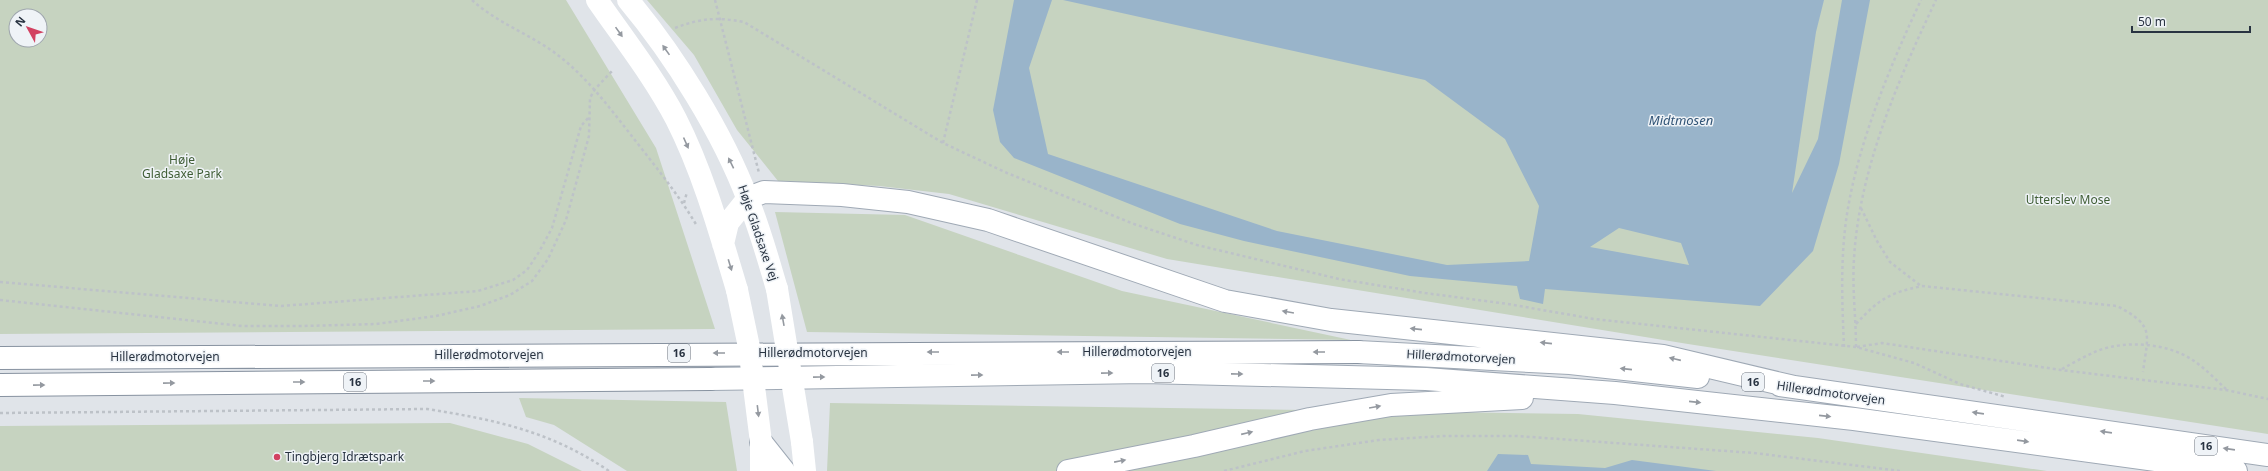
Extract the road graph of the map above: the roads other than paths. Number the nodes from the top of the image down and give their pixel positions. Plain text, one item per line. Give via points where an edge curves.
1 (597, 0) edge
2 (628, 0) edge
3 (756, 195) junction
4 (723, 244) junction
5 (0, 358) edge
6 (0, 385) edge
7 (1794, 387) junction
8 (1615, 393) junction
9 (762, 442) junction
10 (2268, 455) edge
11 (762, 471) edge
12 (784, 471) edge
13 (805, 471) edge
14 (1068, 471) edge
15 (2236, 471) edge

1 -> 4 main road via 650,76 675,119 692,156
3 -> 2 main road, Høje Gladsaxe Vej via 676,64
3 - 4 main road via 728,223
7 -> 3 main road via 1663,356 1331,320 1225,301 988,220 908,202 842,195
13 -> 3 main road, Høje Gladsaxe Vej, bridge via 777,289
4 -> 9 main road, bridge via 737,290 749,348
7 -> 5 main road, Hillerødmotorvejen / 16 via 1570,363 1358,352
6 -> 8 main road, Hillerødmotorvejen / 16 via 710,379 1145,372 1426,379
10 -> 7 main road, Hillerødmotorvejen / 16
14 -> 8 main road via 1194,446 1310,419 1391,405
8 -> 15 main road, Hillerødmotorvejen / 16 via 1854,419
9 - 11 main road
9 - 12 main road

